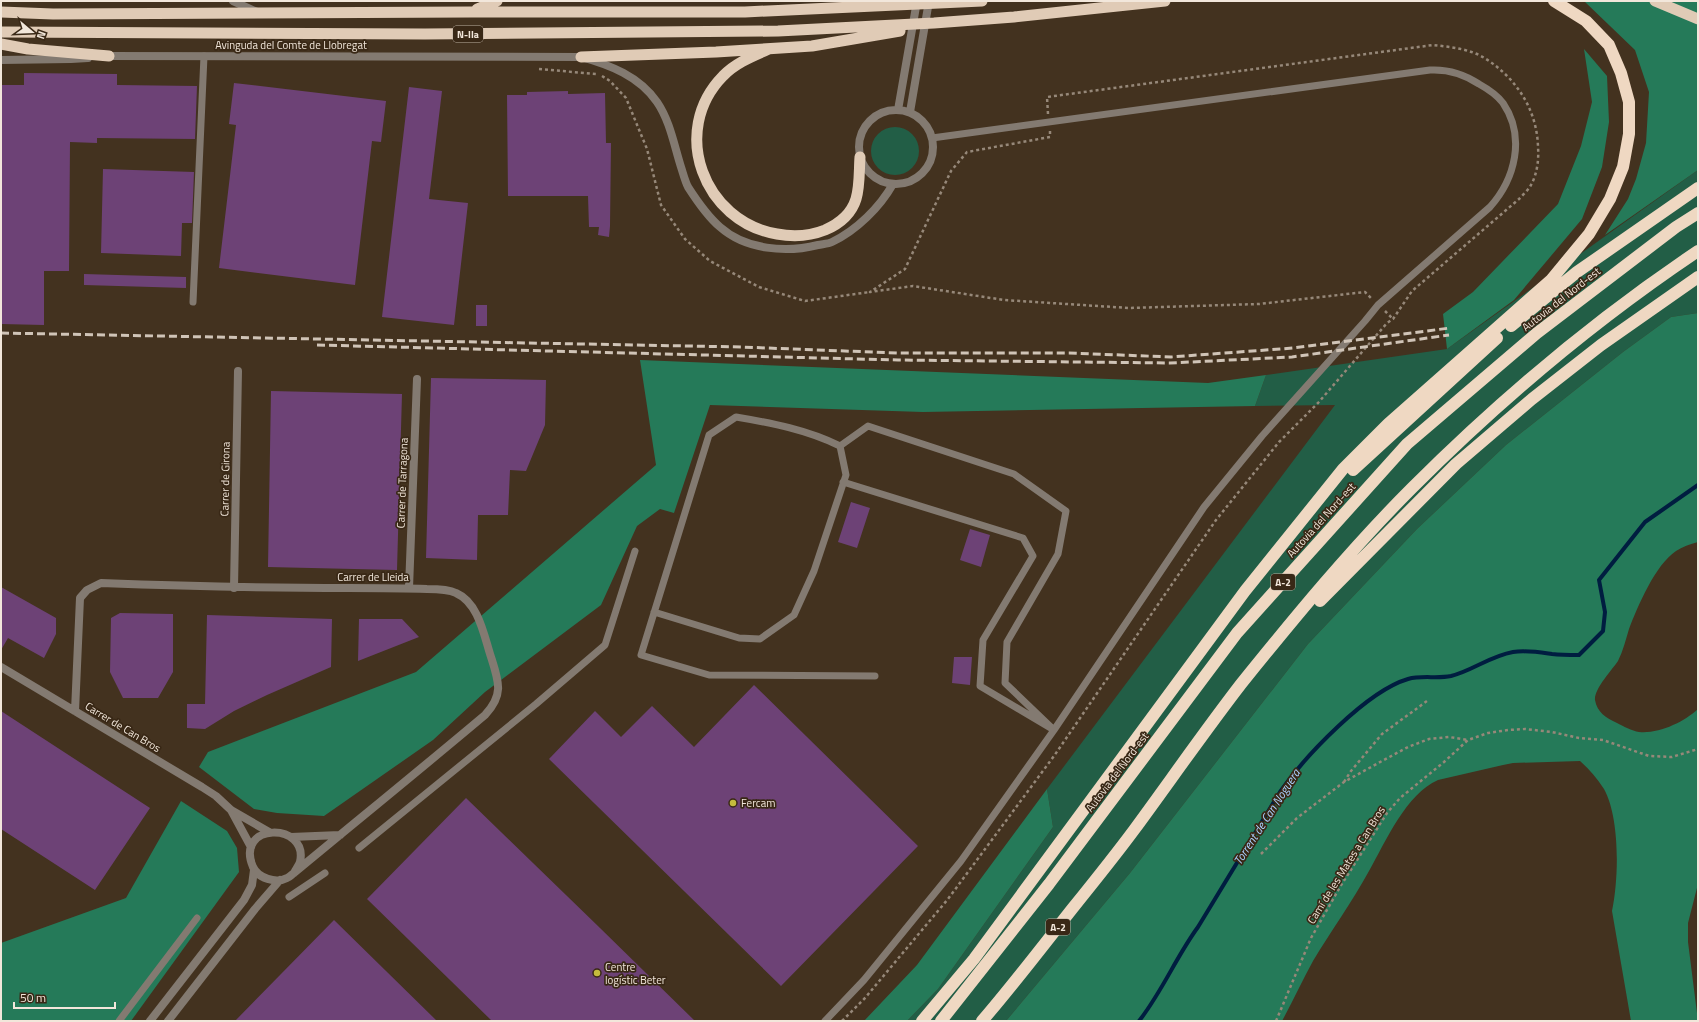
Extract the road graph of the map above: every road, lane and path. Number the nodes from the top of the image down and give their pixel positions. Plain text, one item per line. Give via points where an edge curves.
1 (233, 1) edge
2 (497, 1) edge
3 (838, 1) edge
4 (916, 1) edge
5 (929, 1) edge
6 (982, 1) edge
7 (1165, 1) edge
8 (1554, 1) edge
9 (1655, 1) edge
10 (874, 6) junction
11 (1, 12) edge
12 (471, 12) junction
13 (261, 14) junction
14 (1698, 19) edge
15 (934, 23) junction
16 (1, 32) edge
17 (1, 44) edge
18 (769, 49) junction
19 (109, 56) junction
20 (204, 56) junction
21 (581, 57) junction
22 (1, 60) edge
23 (898, 110) junction
24 (910, 112) junction
25 (1048, 122) junction
26 (932, 138) junction
27 (860, 157) junction
28 (893, 184) junction
29 (1698, 188) edge
30 (1698, 213) edge
31 (1698, 251) edge
32 (1698, 277) edge
33 (193, 302) dead end
34 (1378, 304) junction
35 (1393, 319) junction
36 (238, 371) dead end
37 (417, 379) dead end
38 (840, 446) junction
39 (844, 482) junction
40 (635, 551) dead end
41 (234, 588) junction
42 (409, 588) junction
43 (1245, 591) junction
44 (654, 612) junction
45 (1266, 655) junction
46 (1, 667) edge
47 (875, 676) dead end
48 (1427, 701) dead end
49 (75, 711) junction
50 (1054, 730) junction
51 (1468, 740) junction
52 (1698, 750) edge
53 (1344, 782) junction
54 (231, 810) junction
55 (269, 832) junction
56 (340, 835) junction
57 (291, 837) junction
58 (251, 847) junction
59 (359, 848) dead end
60 (1261, 854) dead end
61 (254, 870) junction
62 (294, 873) junction
63 (325, 873) dead end
64 (280, 880) junction
65 (289, 897) dead end
66 (197, 918) dead end
67 (119, 1021) edge
68 (150, 1021) edge
69 (168, 1021) edge
70 (825, 1021) edge
71 (842, 1021) edge
72 (922, 1021) edge
73 (941, 1021) edge
74 (982, 1021) edge
75 (1276, 1021) edge

1 - 13 street
2 - 12 highway
3 - 10 highway
4 - 23 street
5 - 24 street
6 - 10 highway, N-IIa
7 - 15 highway, N-IIa
8 - 43 highway via 1586,21 1609,45 1621,73 1629,102 1629,134 1623,167 1610,199 1589,234 1551,280 1394,419 1349,463
9 - 14 highway
10 - 12 highway, N-IIa via 745,12
11 - 13 highway, N-IIa
12 - 13 highway, N-IIa
15 - 16 highway, N-IIa via 778,31 425,34
15 - 18 highway via 870,37
17 - 19 highway
18 - 21 highway
18 - 27 highway via 743,60 723,76 711,90 700,114 696,130 697,155 711,190 724,207 744,223 768,233 802,236 819,232 836,225 848,214 856,199
19 - 20 street, Avinguda del Comte de Llobregat
19 - 22 street, Avinguda del Comte de Llobregat via 71,60
20 - 21 street, Avinguda del Comte de Llobregat
20 - 33 lane
21 - 28 street, Avinguda del Comte de Llobregat via 622,72 642,85 657,102 670,127 687,184 701,206 721,228 742,240 770,249 792,250 832,242 869,215
23 - 24 street
23 - 27 street via 888,110 870,120 860,137
24 - 26 street via 923,121
25 - 26 lane
25 - 34 lane via 1430,70 1445,70 1472,79 1492,92 1509,114 1516,155 1513,170 1500,196 1490,207
25 - 34 path via 1050,137 967,152 951,171 905,270 870,292 913,286 1004,300 1129,308 1259,304 1365,292
25 - 35 path via 1047,97 1433,45 1460,49 1485,58 1506,75 1522,93 1533,114 1538,134 1536,172 1531,186 1519,199 1412,291
26 - 28 street via 931,159 922,173 908,182
27 - 28 street via 869,175 876,180
29 - 43 highway via 1577,272 1510,326 1355,468
30 - 73 highway, Autovia del Nord-est / A-2 via 1537,333 1407,444 1237,633 1049,884
31 - 45 highway, A-2 via 1565,350 1461,441 1411,489 1337,570
32 - 45 highway via 1601,345 1532,399 1456,464
34 - 35 path
34 - 50 lane via 1262,436 1204,507
35 - 71 path via 1318,403 1279,442 1216,520 1054,756 962,880 865,998
36 - 41 street, Carrer de Girona
37 - 42 street, Carrer de Tarragona
38 - 39 lane via 846,475
38 - 44 lane via 822,437 736,417 709,435
38 - 50 lane via 868,426 1014,474 1066,511 1058,554 1007,642 1005,683
39 - 44 lane via 814,571 794,615 760,639 739,638
39 - 50 lane via 1023,538 1033,556 983,640 980,686
40 - 59 lane via 605,645
41 - 42 street, Carrer de Lleida
41 - 49 street, Carrer de Lleida via 100,583 87,590 80,598
42 - 56 street, Carrer de Lleida via 456,592 466,599 476,613 497,676 497,699 485,715
43 - 72 highway via 974,959
44 - 47 lane via 641,655 708,675
45 - 74 highway, A-2 via 1194,746 1133,831
46 - 49 street, Carrer de Can Bros
48 - 53 path via 1382,734
49 - 54 street, Carrer de Can Bros via 216,796
50 - 70 lane via 961,861 864,980
51 - 52 path, Camí de les Mates a Can Bros via 1508,730 1531,730 1603,740 1649,756 1672,757
51 - 53 path via 1449,737 1429,739 1408,747
51 - 75 path, Camí de les Mates a Can Bros via 1400,798 1380,822 1311,938
53 - 60 path via 1297,818
54 - 55 street, Carrer de Can Bros
54 - 58 street, Carrer de Can Bros
55 - 57 street via 282,832
55 - 58 street via 259,837
56 - 57 street
56 - 62 street, Carrer de Lleida
57 - 62 street via 300,852 300,862
58 - 61 street via 251,863
61 - 64 street via 266,879
61 - 68 street via 252,885 244,900
62 - 64 street
63 - 65 lane
64 - 69 street
66 - 67 lane

